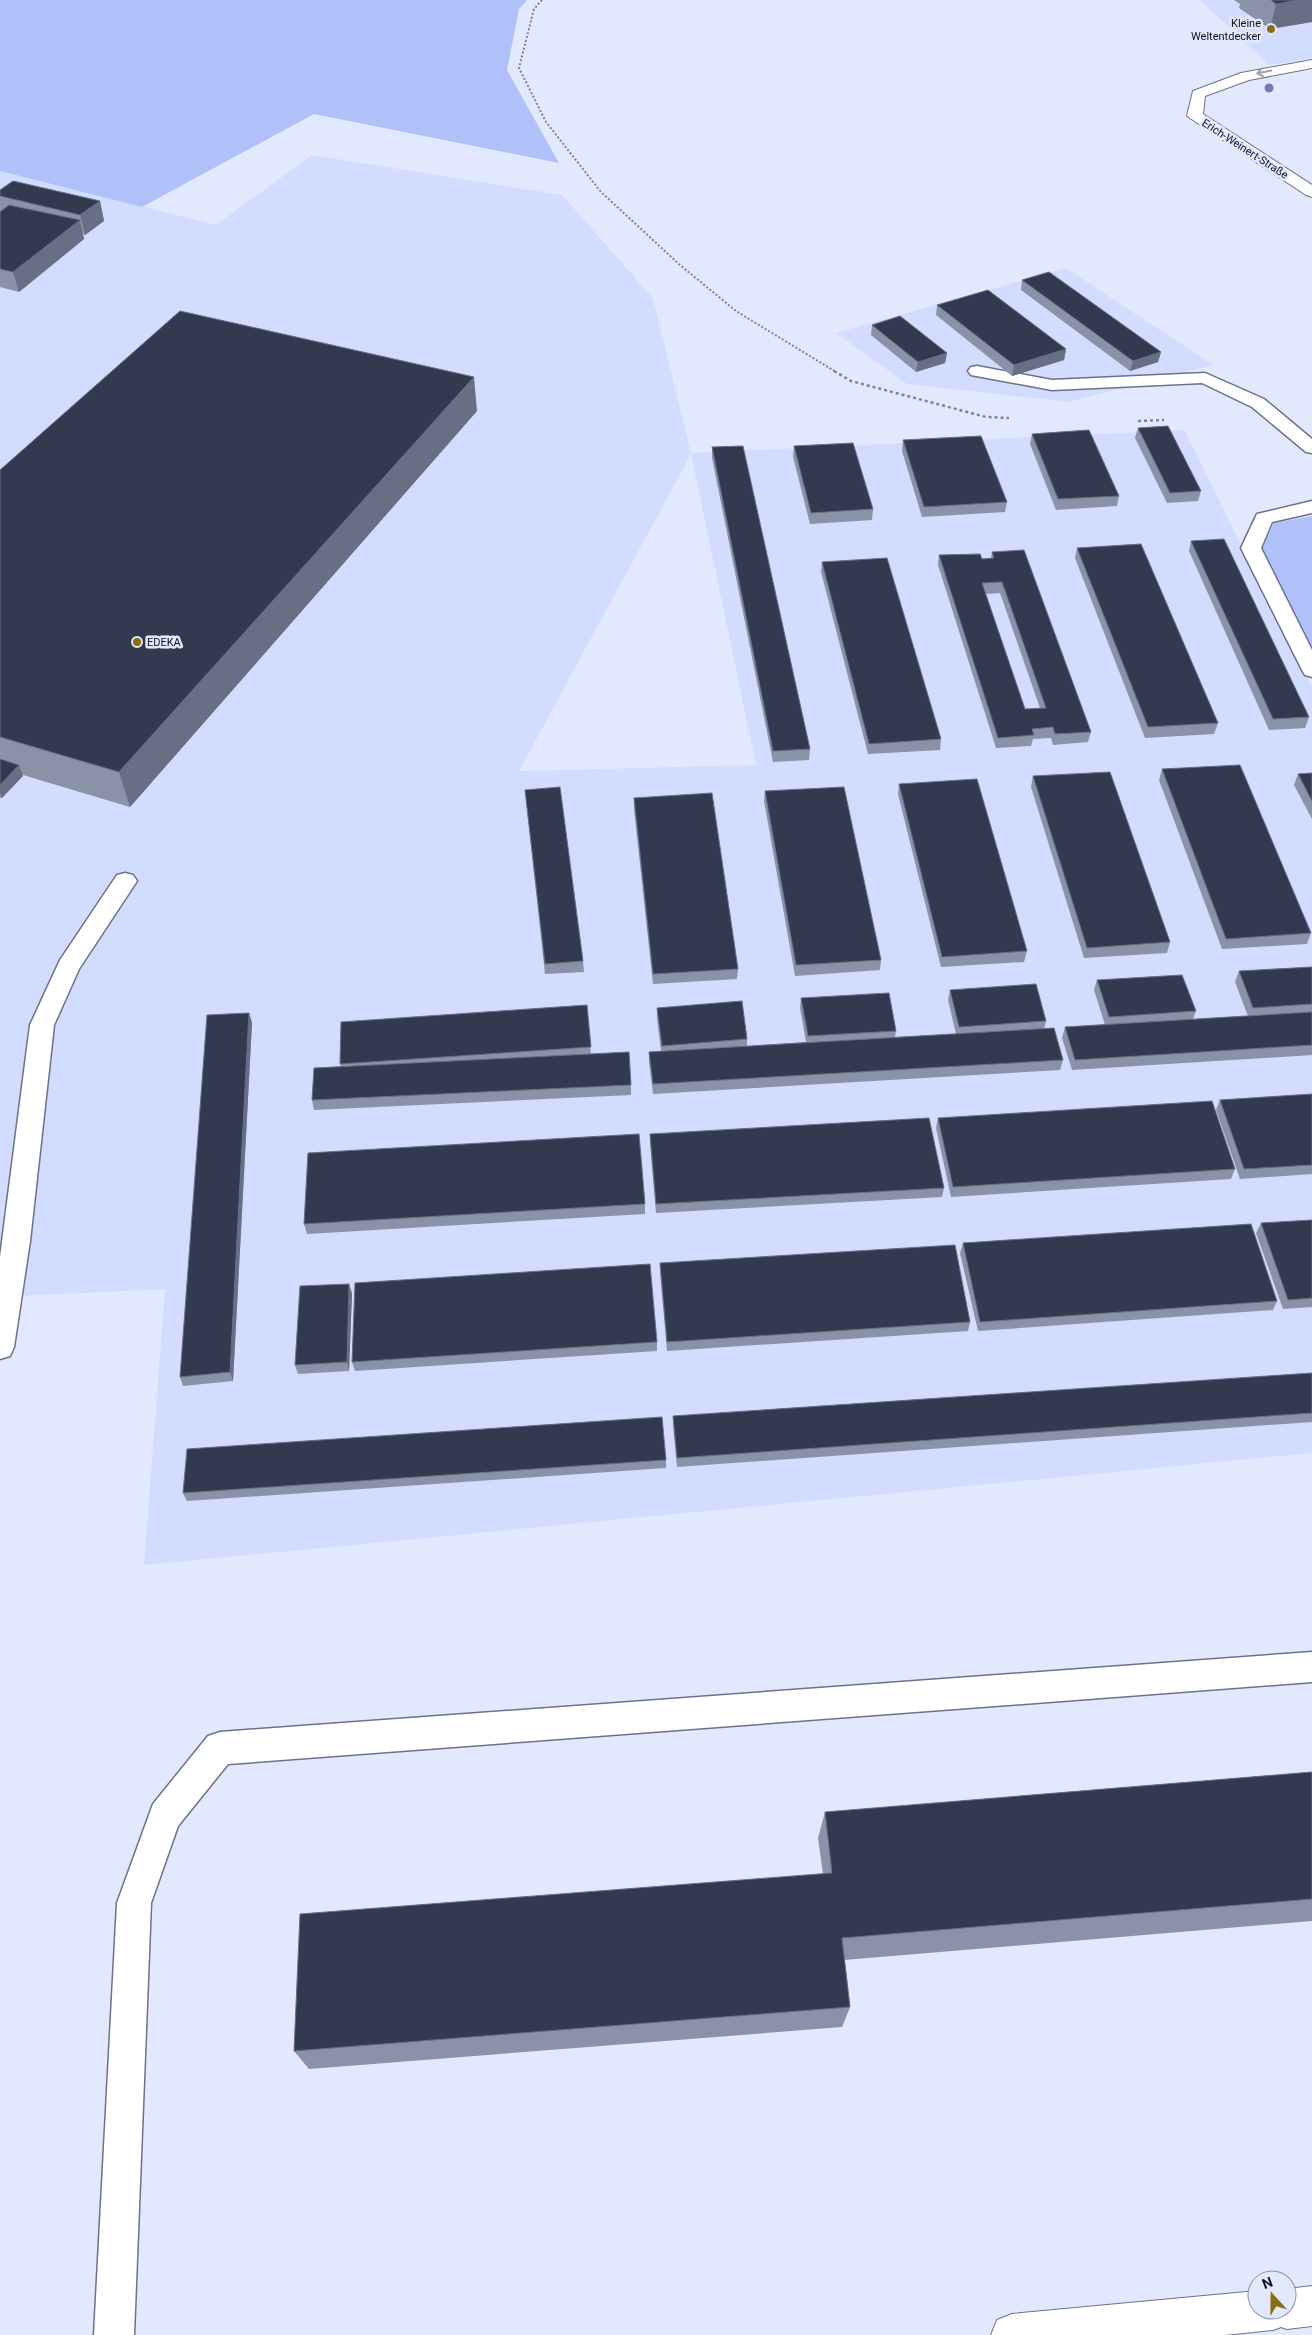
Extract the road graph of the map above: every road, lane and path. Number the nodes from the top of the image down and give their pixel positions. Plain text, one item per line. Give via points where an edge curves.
1 (542, 0) edge
2 (1312, 64) edge
3 (1312, 192) edge
4 (977, 372) dead end
5 (1014, 418) dead end
6 (1169, 420) dead end
7 (1132, 421) dead end
8 (1312, 448) edge
9 (1312, 507) edge
10 (1312, 670) edge
11 (125, 881) dead end
12 (8, 1238) edge
13 (0, 1347) edge
14 (1312, 1667) edge
15 (1312, 2306) edge
16 (1297, 2308) edge
17 (1247, 2312) edge
18 (114, 2335) edge
19 (1012, 2335) edge

1 - 5 path via 534,9 519,68 546,122 601,192 680,265 736,311 851,381 986,416
2 -> 3 street, Erich-Weinert-Straße via 1246,76 1198,94 1195,116
4 - 8 lane via 1052,385 1205,378 1258,403
6 - 7 path
9 - 10 lane via 1264,518 1251,548
11 - 12 lane via 68,966 42,1025
12 - 13 lane
14 - 18 lane via 220,1748 165,1816 134,1903
15 - 16 street
17 - 19 street

